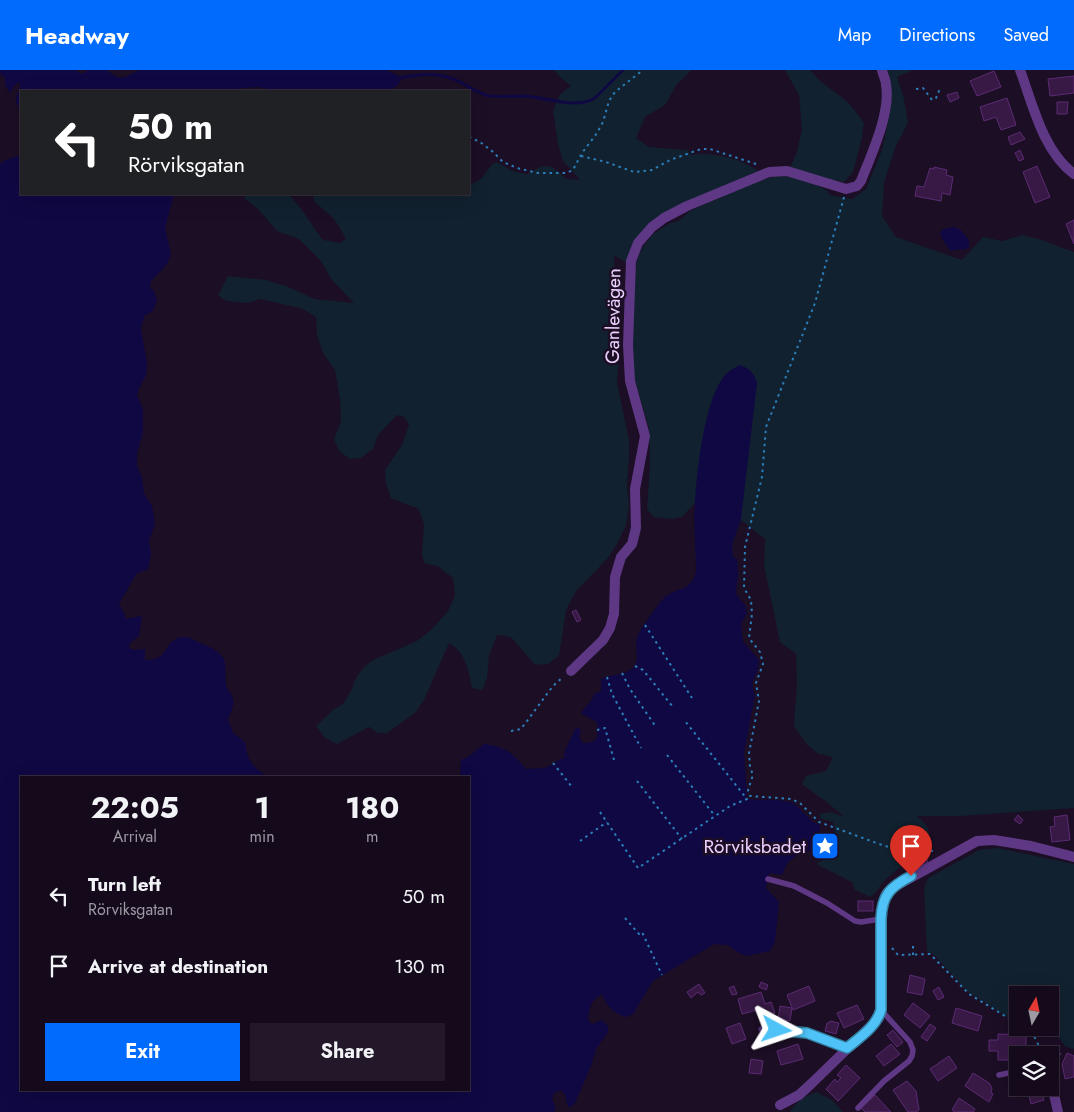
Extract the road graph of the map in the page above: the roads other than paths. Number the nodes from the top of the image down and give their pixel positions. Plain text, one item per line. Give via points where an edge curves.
1 (882, 70) edge
2 (1020, 70) edge
3 (1074, 174) edge
4 (571, 671) road end
5 (1074, 856) edge
6 (768, 879) dead end
7 (881, 919) junction
8 (881, 1010) junction
9 (761, 1029) dead end
10 (847, 1048) junction
11 (1009, 1073) edge
12 (999, 1075) dead end
13 (1054, 1096) edge
14 (780, 1105) dead end
15 (858, 1108) dead end
16 (1058, 1112) edge

1 - 4 street, Ganlevägen via 887,95 878,137 857,186 846,188 787,171 769,172 664,218 643,236 635,251 630,274 630,381 646,436 635,489 636,528 632,544 621,557 615,577 614,614 610,628 603,640
2 - 3 street via 1049,145 1058,160
5 - 7 street via 1031,846 977,841 892,888 882,904
6 - 7 lane via 794,886 855,921
7 - 8 street
8 - 10 street via 872,1026
8 - 15 lane via 910,1042 912,1056
9 - 10 lane via 807,1033
10 - 14 street via 799,1095
11 - 12 lane
13 - 16 street

